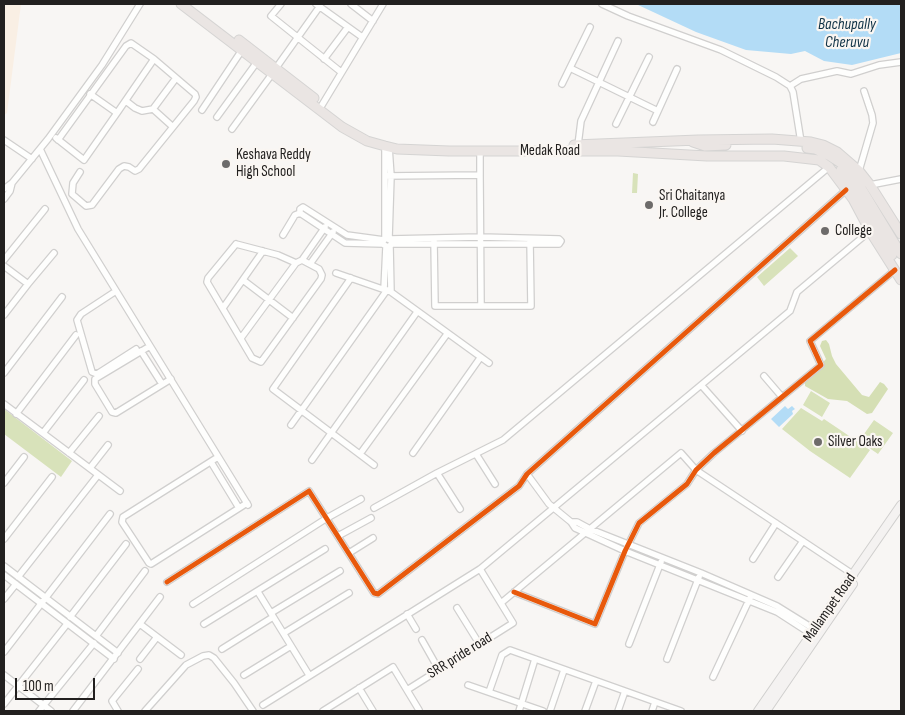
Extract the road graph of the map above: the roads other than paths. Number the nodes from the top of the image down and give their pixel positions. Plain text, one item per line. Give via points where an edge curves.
1 (140, 4) edge
2 (182, 4) edge
3 (191, 4) edge
4 (282, 4) edge
5 (351, 4) edge
6 (383, 4) edge
7 (602, 4) edge
8 (322, 6) edge
9 (373, 21) junction
10 (348, 27) junction
11 (590, 27) dead end
12 (362, 37) junction
13 (298, 38) junction
14 (618, 41) dead end
15 (242, 50) junction
16 (649, 57) dead end
17 (154, 59) junction
18 (324, 59) junction
19 (257, 62) junction
20 (901, 62) edge
21 (570, 68) junction
22 (677, 69) dead end
23 (274, 71) junction
24 (341, 72) junction
25 (176, 78) junction
26 (599, 82) junction
27 (562, 84) dead end
28 (790, 86) junction
29 (84, 90) junction
30 (864, 91) dead end
31 (91, 95) junction
32 (629, 97) junction
33 (126, 101) junction
34 (322, 105) junction
35 (153, 109) junction
36 (202, 110) dead end
37 (658, 111) junction
38 (117, 113) junction
39 (217, 117) dead end
40 (654, 122) dead end
41 (616, 124) dead end
42 (172, 127) junction
43 (232, 129) dead end
44 (51, 134) junction
45 (4, 140) edge
46 (58, 140) junction
47 (688, 140) junction
48 (801, 142) junction
49 (578, 145) junction
50 (387, 147) junction
51 (40, 149) junction
52 (480, 151) junction
53 (707, 156) junction
54 (32, 159) junction
55 (829, 167) junction
56 (858, 171) junction
57 (80, 172) dead end
58 (388, 176) junction
59 (480, 176) junction
60 (901, 179) edge
61 (12, 183) junction
62 (870, 185) junction
63 (4, 189) edge
64 (846, 190) junction
65 (4, 199) edge
66 (45, 209) dead end
67 (326, 226) junction
68 (334, 231) junction
69 (870, 231) junction
70 (901, 234) edge
71 (283, 235) dead end
72 (480, 240) junction
73 (434, 241) junction
74 (387, 242) junction
75 (263, 251) junction
76 (54, 253) dead end
77 (901, 254) edge
78 (4, 260) edge
79 (299, 262) junction
80 (310, 264) junction
81 (4, 266) edge
82 (898, 270) edge
83 (336, 273) dead end
84 (350, 278) junction
85 (243, 280) junction
86 (901, 280) edge
87 (28, 284) junction
88 (387, 290) junction
89 (116, 291) junction
90 (62, 297) dead end
91 (269, 300) junction
92 (482, 306) junction
93 (223, 308) junction
94 (418, 312) junction
95 (4, 315) edge
96 (293, 318) junction
97 (447, 334) junction
98 (76, 335) dead end
99 (240, 338) junction
100 (150, 346) junction
101 (139, 350) junction
102 (480, 358) junction
103 (489, 363) dead end
104 (4, 373) edge
105 (764, 376) dead end
106 (171, 379) junction
107 (84, 380) dead end
108 (162, 384) junction
109 (702, 386) junction
110 (782, 397) junction
111 (4, 404) edge
112 (302, 411) junction
113 (16, 414) junction
114 (99, 416) dead end
115 (292, 425) dead end
116 (742, 431) junction
117 (43, 432) junction
118 (332, 433) junction
119 (108, 445) dead end
120 (69, 453) junction
121 (413, 453) dead end
122 (360, 454) junction
123 (476, 454) junction
124 (24, 457) dead end
125 (218, 457) junction
126 (312, 460) dead end
127 (210, 462) junction
128 (374, 465) dead end
129 (90, 468) junction
130 (696, 470) junction
131 (437, 473) junction
132 (527, 474) junction
133 (98, 475) junction
134 (52, 477) dead end
135 (4, 483) edge
136 (496, 484) dead end
137 (120, 491) dead end
138 (361, 499) dead end
139 (901, 505) edge
140 (552, 507) junction
141 (239, 508) junction
142 (374, 508) dead end
143 (460, 509) dead end
144 (110, 514) dead end
145 (901, 514) edge
146 (327, 518) junction
147 (371, 518) dead end
148 (776, 523) junction
149 (588, 531) junction
150 (338, 536) junction
151 (373, 538) dead end
152 (4, 539) edge
153 (803, 541) junction
154 (126, 544) dead end
155 (628, 544) junction
156 (325, 549) dead end
157 (625, 551) junction
158 (349, 553) junction
159 (663, 558) junction
160 (753, 559) dead end
161 (660, 564) junction
162 (4, 566) edge
163 (480, 569) junction
164 (145, 571) dead end
165 (340, 571) dead end
166 (701, 573) junction
167 (4, 575) edge
168 (854, 575) junction
169 (18, 577) junction
170 (778, 577) dead end
171 (698, 580) junction
172 (167, 582) dead end
173 (16, 584) junction
174 (258, 592) junction
175 (514, 592) junction
176 (349, 593) dead end
177 (160, 597) dead end
178 (46, 598) junction
179 (749, 598) junction
180 (4, 599) edge
181 (501, 603) junction
182 (41, 604) junction
183 (193, 604) dead end
184 (457, 608) dead end
185 (407, 614) junction
186 (272, 615) junction
187 (70, 617) junction
188 (67, 624) junction
189 (140, 624) junction
190 (204, 624) dead end
191 (416, 628) dead end
192 (813, 632) junction
193 (284, 633) junction
194 (96, 636) junction
195 (157, 637) junction
196 (422, 640) dead end
197 (94, 643) junction
198 (629, 644) dead end
199 (480, 645) junction
200 (291, 646) junction
201 (222, 649) dead end
202 (4, 652) edge
203 (118, 653) junction
204 (181, 655) dead end
205 (114, 659) junction
206 (140, 659) dead end
207 (535, 659) junction
208 (667, 659) dead end
209 (138, 669) dead end
210 (439, 670) junction
211 (564, 670) junction
212 (4, 675) edge
213 (244, 675) dead end
214 (310, 675) junction
215 (713, 677) dead end
216 (596, 681) junction
217 (468, 685) dead end
218 (18, 686) junction
219 (359, 688) junction
220 (407, 690) junction
221 (624, 691) junction
222 (490, 692) junction
223 (656, 702) junction
224 (4, 704) edge
225 (521, 704) junction
226 (43, 705) junction
227 (263, 705) dead end
228 (326, 710) edge
229 (419, 710) dead end
230 (39, 711) edge
231 (51, 711) edge
232 (73, 711) edge
233 (118, 711) edge
234 (144, 711) edge
235 (254, 711) edge
236 (373, 711) edge
237 (519, 711) edge
238 (542, 711) edge
239 (550, 711) edge
240 (585, 711) edge
241 (618, 711) edge
242 (652, 711) edge
243 (681, 711) edge
244 (758, 711) edge
245 (766, 711) edge

1 - 29 street
2 - 15 main road, Medak Road
3 - 23 main road, Medak Road
4 - 13 street via 271,16
5 - 9 street
6 - 9 street
7 - 28 street via 721,50
8 - 10 street
8 - 13 street
9 - 12 street
10 - 12 street
10 - 18 street
11 - 21 street
12 - 24 street
13 - 18 street
13 - 23 street
14 - 26 street
15 - 19 main road, Medak Road
15 - 36 street
16 - 32 street
17 - 25 street
17 - 31 street via 131,43
17 - 33 street
18 - 24 street
19 - 23 main road, Medak Road
19 - 39 street
20 - 28 street via 851,74 837,71 801,79
21 - 26 street
21 - 27 street
22 - 37 street
23 - 34 main road, Medak Road
23 - 43 street
23 - 50 main road, Medak Road via 342,127
24 - 34 street
25 - 35 street
25 - 42 street via 196,97
26 - 32 street
26 - 49 street via 581,121
28 - 48 street
29 - 31 street
29 - 44 street
30 - 56 street via 873,123
31 - 38 street
31 - 46 street
32 - 37 street
32 - 41 street
33 - 35 street via 142,111
33 - 38 street
34 - 49 main road, Medak Road via 358,130 398,143
35 - 42 street
37 - 40 street
38 - 46 street via 84,160
42 - 57 street via 139,169 135,171 129,166 119,169 92,205 86,206 72,194 73,183
44 - 46 street
44 - 51 street
45 - 54 street
47 - 48 main road, Medak Road
47 - 49 main road, Medak Road
47 - 77 main road via 705,146 760,144 800,147 830,156 844,165 858,182
48 - 56 main road, Medak Road via 824,145 850,161
50 - 52 main road, Medak Road
50 - 58 street
51 - 54 street
51 - 89 street via 71,216
52 - 53 main road, Medak Road via 618,151
52 - 59 street
53 - 55 main road, Medak Road via 801,157 819,160
53 - 82 main road via 722,151 802,152 830,162 841,170 857,192
54 - 61 street
55 - 64 main road
55 - 123 street via 503,440
56 - 62 main road, Medak Road
58 - 59 street
58 - 74 street
59 - 72 street
60 - 62 street
61 - 63 street
61 - 65 street
62 - 70 main road, Medak Road
64 - 69 main road
64 - 132 street
66 - 78 street
67 - 68 street
67 - 71 street via 303,206
67 - 79 street
68 - 74 street
68 - 80 street
69 - 82 main road
69 - 109 street via 797,292 790,311
72 - 73 street
72 - 92 street
72 - 92 street via 530,241 531,306
73 - 74 street
73 - 92 street via 435,306
74 - 88 street
75 - 79 street
75 - 85 street
75 - 93 street via 236,244 208,278 207,282
76 - 87 street
79 - 80 street
79 - 91 street
80 - 96 street via 322,272 321,279
81 - 87 street
82 - 86 main road
82 - 110 street via 810,341 821,365
83 - 84 street
84 - 88 street
84 - 112 street via 273,387
85 - 91 street
85 - 93 street
87 - 95 street
88 - 94 street
88 - 112 street
89 - 100 street
89 - 101 street via 77,320 92,372 97,374
90 - 104 street
91 - 96 street
91 - 99 street
93 - 99 street
94 - 97 street
94 - 118 street
96 - 99 street via 261,362 252,358
97 - 102 street
97 - 122 street
98 - 113 street
100 - 101 street
100 - 106 street
101 - 108 street
101 - 108 street via 95,379 112,412 116,413
102 - 103 street
102 - 121 street
105 - 110 street
106 - 108 street
106 - 125 street
107 - 117 street
109 - 116 street
109 - 140 street
110 - 116 street
111 - 113 street
112 - 115 street
112 - 118 street
113 - 117 street
114 - 120 street
116 - 130 street
117 - 120 street
118 - 122 street
118 - 126 street
119 - 129 street
120 - 129 street
122 - 128 street
123 - 131 street
123 - 136 street
124 - 135 street
125 - 127 street
125 - 141 street via 247,504
127 - 141 street
127 - 141 street via 123,517 122,522 151,564
129 - 133 street
130 - 148 street
130 - 149 street via 680,453
130 - 155 street via 687,484 638,523
131 - 142 street
131 - 143 street
132 - 140 street
132 - 158 street via 520,486 378,594 374,593
133 - 137 street
133 - 169 street
134 - 152 street
138 - 146 street
139 - 168 main road, Mallampet Road
140 - 149 street via 575,528
140 - 163 street
144 - 178 street
145 - 245 main road, Mallampet Road
146 - 150 street
146 - 172 street via 309,491
146 - 183 street
147 - 150 street
148 - 153 street
148 - 160 street
149 - 155 street
149 - 157 street
149 - 175 street
150 - 158 street
151 - 158 street
153 - 168 street
153 - 170 street
154 - 187 street
155 - 157 street
155 - 159 street
156 - 174 street
157 - 161 street
157 - 175 street via 595,624
159 - 161 street
159 - 166 street
161 - 171 street
161 - 198 street
162 - 169 street
163 - 181 street
163 - 185 street
164 - 194 street
165 - 186 street
166 - 171 street
166 - 179 street
167 - 173 street
168 - 192 main road, Mallampet Road
169 - 178 street
171 - 179 street
171 - 208 street
173 - 180 street
173 - 182 street
174 - 186 street
174 - 190 street
175 - 181 street
176 - 193 street
177 - 189 street
178 - 182 street
178 - 187 street
179 - 192 street
179 - 215 street
181 - 199 street, SRR pride road via 513,623
182 - 188 street
182 - 202 street
184 - 199 street
185 - 191 street
185 - 214 street
186 - 193 street
186 - 201 street
187 - 194 street
188 - 197 street
188 - 218 street
189 - 195 street
189 - 203 street
192 - 244 main road, Mallampet Road
193 - 200 street
194 - 203 street
195 - 204 street
195 - 206 street
196 - 210 street
197 - 205 street
197 - 226 street
199 - 210 street, SRR pride road
200 - 213 street
200 - 214 street
203 - 205 street
205 - 232 street
207 - 211 street
207 - 222 street via 506,651
207 - 225 street
209 - 233 street via 112,701
210 - 220 street, SRR pride road
211 - 216 street
211 - 239 street
212 - 218 street
214 - 227 street
216 - 221 street
216 - 240 street
217 - 222 street
218 - 224 street
218 - 226 street
219 - 220 street via 393,668
219 - 228 street
219 - 236 street
220 - 229 street
221 - 223 street
221 - 241 street
222 - 225 street
223 - 242 street
223 - 243 street
225 - 237 street
225 - 238 street
226 - 230 street
226 - 231 street
234 - 235 street via 186,665 209,655

